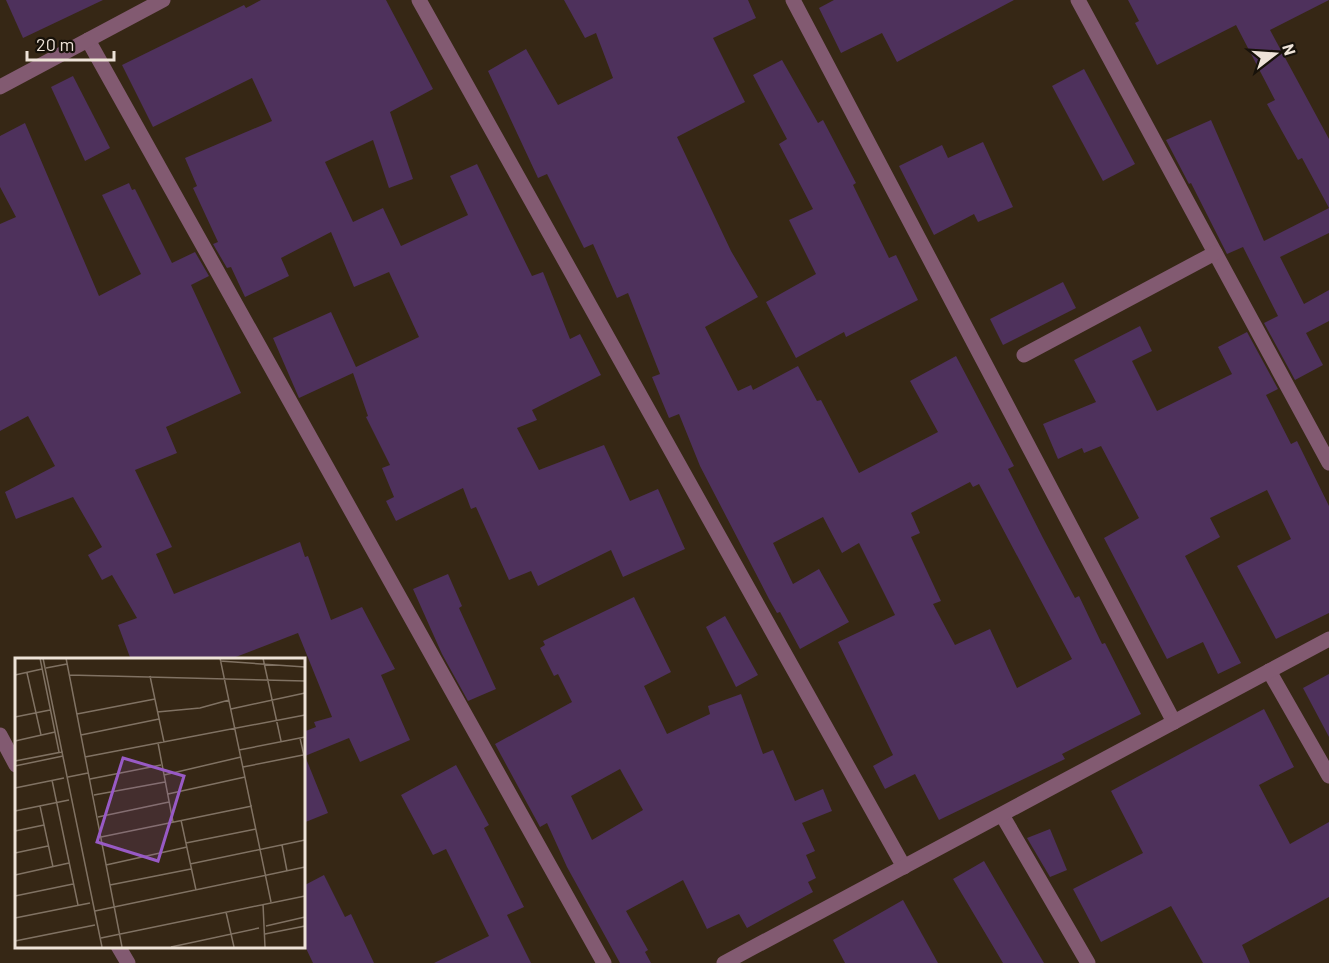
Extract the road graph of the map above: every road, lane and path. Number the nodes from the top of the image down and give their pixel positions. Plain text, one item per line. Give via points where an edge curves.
1 (163, 0) edge
2 (419, 0) edge
3 (793, 0) edge
4 (1078, 0) edge
5 (87, 40) junction
6 (0, 87) edge
7 (1215, 253) junction
8 (1024, 355) dead end
9 (1329, 463) edge
10 (1329, 639) edge
11 (1269, 671) junction
12 (1174, 722) junction
13 (0, 735) edge
14 (15, 763) edge
15 (1329, 776) edge
16 (1002, 815) junction
17 (904, 867) junction
18 (119, 948) edge
19 (128, 963) edge
20 (604, 963) edge
21 (724, 963) edge
22 (1088, 963) edge

1 - 5 street
2 - 17 street
3 - 12 street
4 - 7 street
5 - 6 street
5 - 20 street
7 - 8 street
7 - 9 street
10 - 11 street
11 - 12 street
11 - 15 street
12 - 16 street
13 - 14 street
16 - 17 street
16 - 22 street
17 - 21 street
18 - 19 street

